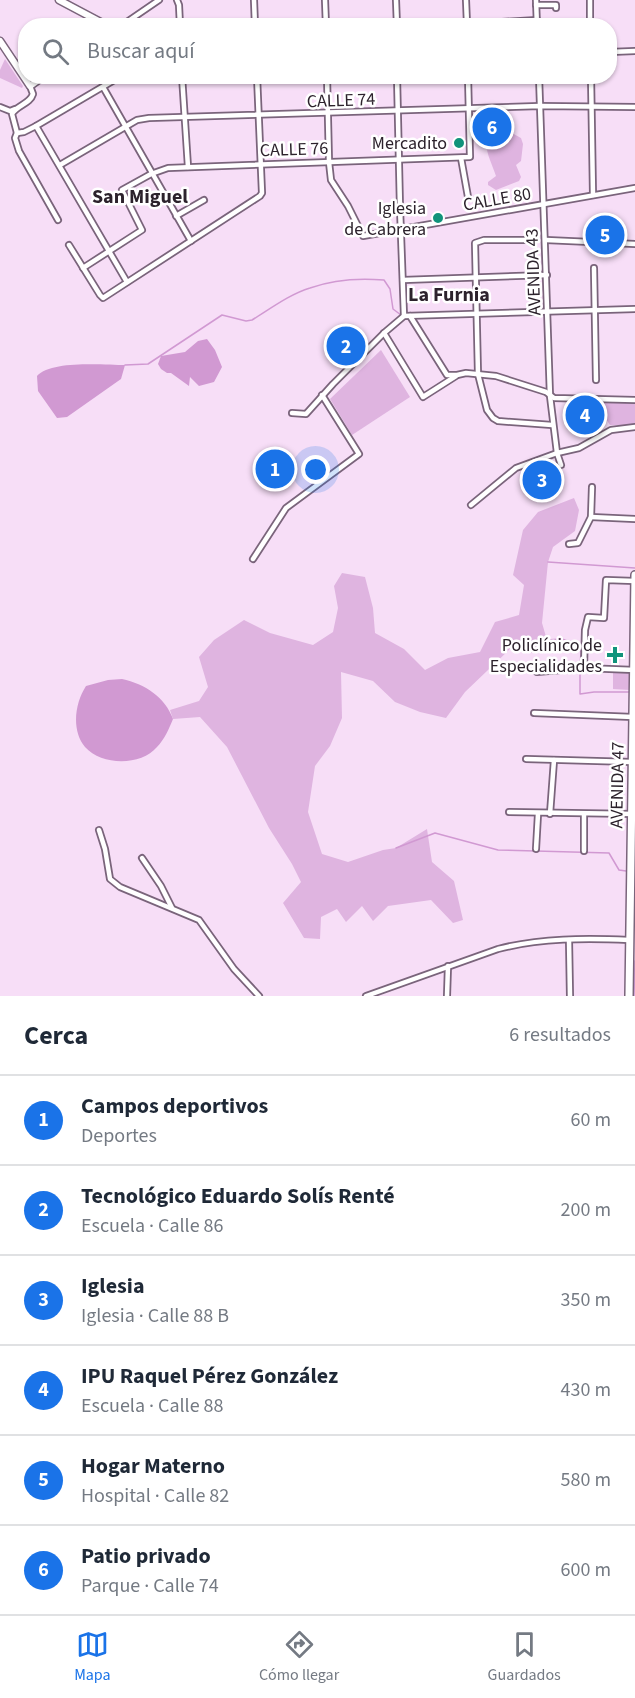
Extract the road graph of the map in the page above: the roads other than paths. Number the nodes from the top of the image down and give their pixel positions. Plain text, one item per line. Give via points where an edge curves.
1 (59, 0) edge
2 (159, 0) edge
3 (177, 0) edge
4 (254, 0) edge
5 (325, 0) edge
6 (396, 0) edge
7 (466, 0) edge
8 (590, 0) edge
9 (536, 2) edge
10 (556, 8) dead end
11 (93, 18) edge
12 (133, 18) edge
13 (180, 18) edge
14 (255, 18) edge
15 (326, 18) edge
16 (397, 18) edge
17 (467, 18) edge
18 (537, 18) edge
19 (590, 18) edge
20 (0, 41) edge
21 (635, 51) edge
22 (617, 52) edge
23 (18, 68) edge
24 (33, 84) edge
25 (108, 84) edge
26 (182, 84) edge
27 (257, 84) edge
28 (327, 84) edge
29 (397, 84) edge
30 (468, 84) edge
31 (539, 84) edge
32 (591, 84) edge
33 (30, 86) joint
34 (103, 87) junction
35 (0, 106) edge
36 (540, 106) junction
37 (591, 106) junction
38 (635, 107) edge
39 (469, 109) junction
40 (15, 110) junction
41 (398, 112) junction
42 (328, 114) junction
43 (259, 116) junction
44 (184, 117) junction
45 (36, 126) junction
46 (124, 127) junction
47 (17, 134) junction
48 (460, 158) junction
49 (399, 159) junction
50 (329, 162) junction
51 (261, 164) junction
52 (60, 165) junction
53 (188, 167) junction
54 (151, 174) junction
55 (635, 188) edge
56 (593, 195) junction
57 (468, 197) dead end
58 (204, 200) dead end
59 (544, 204) junction
60 (176, 216) junction
61 (58, 220) dead end
62 (400, 230) junction
63 (526, 240) dead end
64 (546, 240) junction
65 (191, 241) junction
66 (635, 244) edge
67 (69, 245) dead end
68 (110, 252) junction
69 (83, 268) junction
70 (594, 268) dead end
71 (547, 275) junction
72 (476, 277) junction
73 (404, 280) junction
74 (127, 282) junction
75 (635, 309) edge
76 (594, 310) junction
77 (548, 312) junction
78 (477, 314) junction
79 (407, 316) junction
80 (384, 333) junction
81 (478, 374) junction
82 (457, 375) junction
83 (596, 380) dead end
84 (322, 395) junction
85 (550, 396) junction
86 (635, 400) edge
87 (292, 413) dead end
88 (552, 425) junction
89 (635, 427) edge
90 (557, 453) junction
91 (561, 465) dead end
92 (592, 487) dead end
93 (471, 505) dead end
94 (591, 517) junction
95 (635, 519) edge
96 (569, 544) dead end
97 (253, 559) dead end
98 (635, 575) edge
99 (635, 581) edge
100 (634, 624) edge
101 (584, 668) junction
102 (635, 670) edge
103 (537, 672) dead end
104 (635, 697) edge
105 (534, 713) dead end
106 (633, 717) junction
107 (634, 740) edge
108 (526, 759) dead end
109 (554, 760) junction
110 (632, 762) junction
111 (509, 812) dead end
112 (538, 814) junction
113 (550, 814) junction
114 (584, 814) junction
115 (633, 814) edge
116 (99, 830) dead end
117 (536, 849) dead end
118 (584, 851) dead end
119 (142, 858) dead end
120 (633, 900) edge
121 (172, 908) junction
122 (569, 940) junction
123 (629, 940) junction
124 (632, 956) edge
125 (448, 966) junction
126 (259, 996) edge
127 (366, 996) edge
128 (447, 996) edge
129 (570, 996) edge
130 (629, 996) edge

1 - 11 street
2 - 12 street
3 - 13 street
4 - 14 street
5 - 15 street
6 - 16 street
7 - 17 street
8 - 19 street
9 - 10 street
9 - 18 street
20 - 23 street
21 - 22 street
24 - 33 street
25 - 34 street
26 - 44 street
27 - 43 street
28 - 42 street
29 - 41 street
30 - 39 street
31 - 36 street, AVENIDA 43
32 - 37 street
33 - 40 street via 31,100
34 - 45 street
34 - 46 street
35 - 40 street
36 - 37 street, CALLE 74
36 - 39 street, CALLE 74
36 - 59 street, AVENIDA 43
37 - 38 street, CALLE 74
37 - 56 street
39 - 41 street, CALLE 74
39 - 48 street, CALLE 76 via 470,157
40 - 47 street via 12,118
41 - 42 street, CALLE 74
41 - 49 street
42 - 43 street, CALLE 74
42 - 50 street
43 - 44 street, CALLE 74
43 - 51 street
44 - 46 street, CALLE 74 via 136,120
44 - 53 street
45 - 47 street
45 - 52 street
46 - 52 street, CALLE 74
46 - 54 street
47 - 61 street via 19,151
48 - 49 street, CALLE 76
48 - 57 street
49 - 50 street, CALLE 76
49 - 62 street
50 - 51 street, CALLE 76
50 - 62 street, CALLE 80 via 332,183 363,236
51 - 53 street, CALLE 76
51 - 65 street via 262,193
52 - 68 street
53 - 54 street, CALLE 76
54 - 60 street
54 - 68 street, CALLE 76 via 122,192 141,232
55 - 56 street, CALLE 80
56 - 59 street, CALLE 80
58 - 60 street
59 - 62 street, CALLE 80
59 - 64 street, AVENIDA 43
60 - 65 street
62 - 73 street
63 - 72 street via 477,241
64 - 66 street
64 - 71 street, AVENIDA 43
65 - 74 street
67 - 69 street
68 - 69 street
68 - 74 street
69 - 74 street via 105,297
70 - 76 street
71 - 72 street
71 - 77 street, AVENIDA 43
72 - 73 street
72 - 78 street
73 - 79 street
75 - 76 street
76 - 77 street
76 - 83 street
77 - 78 street
77 - 85 street, AVENIDA 43
78 - 79 street
78 - 81 street
79 - 80 street
79 - 82 street via 445,372
80 - 82 street via 425,397
80 - 84 street
81 - 82 street
81 - 85 street via 495,376
81 - 88 street via 487,410 493,418
84 - 87 street via 306,414
84 - 97 street via 359,454 286,508
85 - 86 street
85 - 88 street, AVENIDA 43
88 - 90 street, AVENIDA 43
89 - 90 street via 611,430 579,448
90 - 91 street, AVENIDA 43
90 - 93 street via 516,468
92 - 94 street
94 - 95 street
94 - 96 street via 578,543
98 - 99 main road, AVENIDA 47
99 - 100 main road, AVENIDA 47
99 - 101 street via 606,580 604,618 588,617
100 - 102 main road, AVENIDA 47
101 - 102 street
101 - 103 street
102 - 104 main road, AVENIDA 47
104 - 106 main road, AVENIDA 47
105 - 106 street
106 - 107 main road, AVENIDA 47
107 - 110 main road, AVENIDA 47
108 - 109 street
109 - 110 street
109 - 113 street
110 - 115 main road, AVENIDA 47
111 - 112 street
112 - 113 street
112 - 117 street
113 - 114 street
114 - 115 street
114 - 118 street
115 - 120 main road, AVENIDA 47
116 - 121 street via 110,879 120,887
119 - 121 street
120 - 123 main road, AVENIDA 47
121 - 126 street via 199,920
122 - 123 street
122 - 125 street via 517,944
122 - 129 street
123 - 124 main road, AVENIDA 47
124 - 130 main road, AVENIDA 47
125 - 127 street
125 - 128 street

